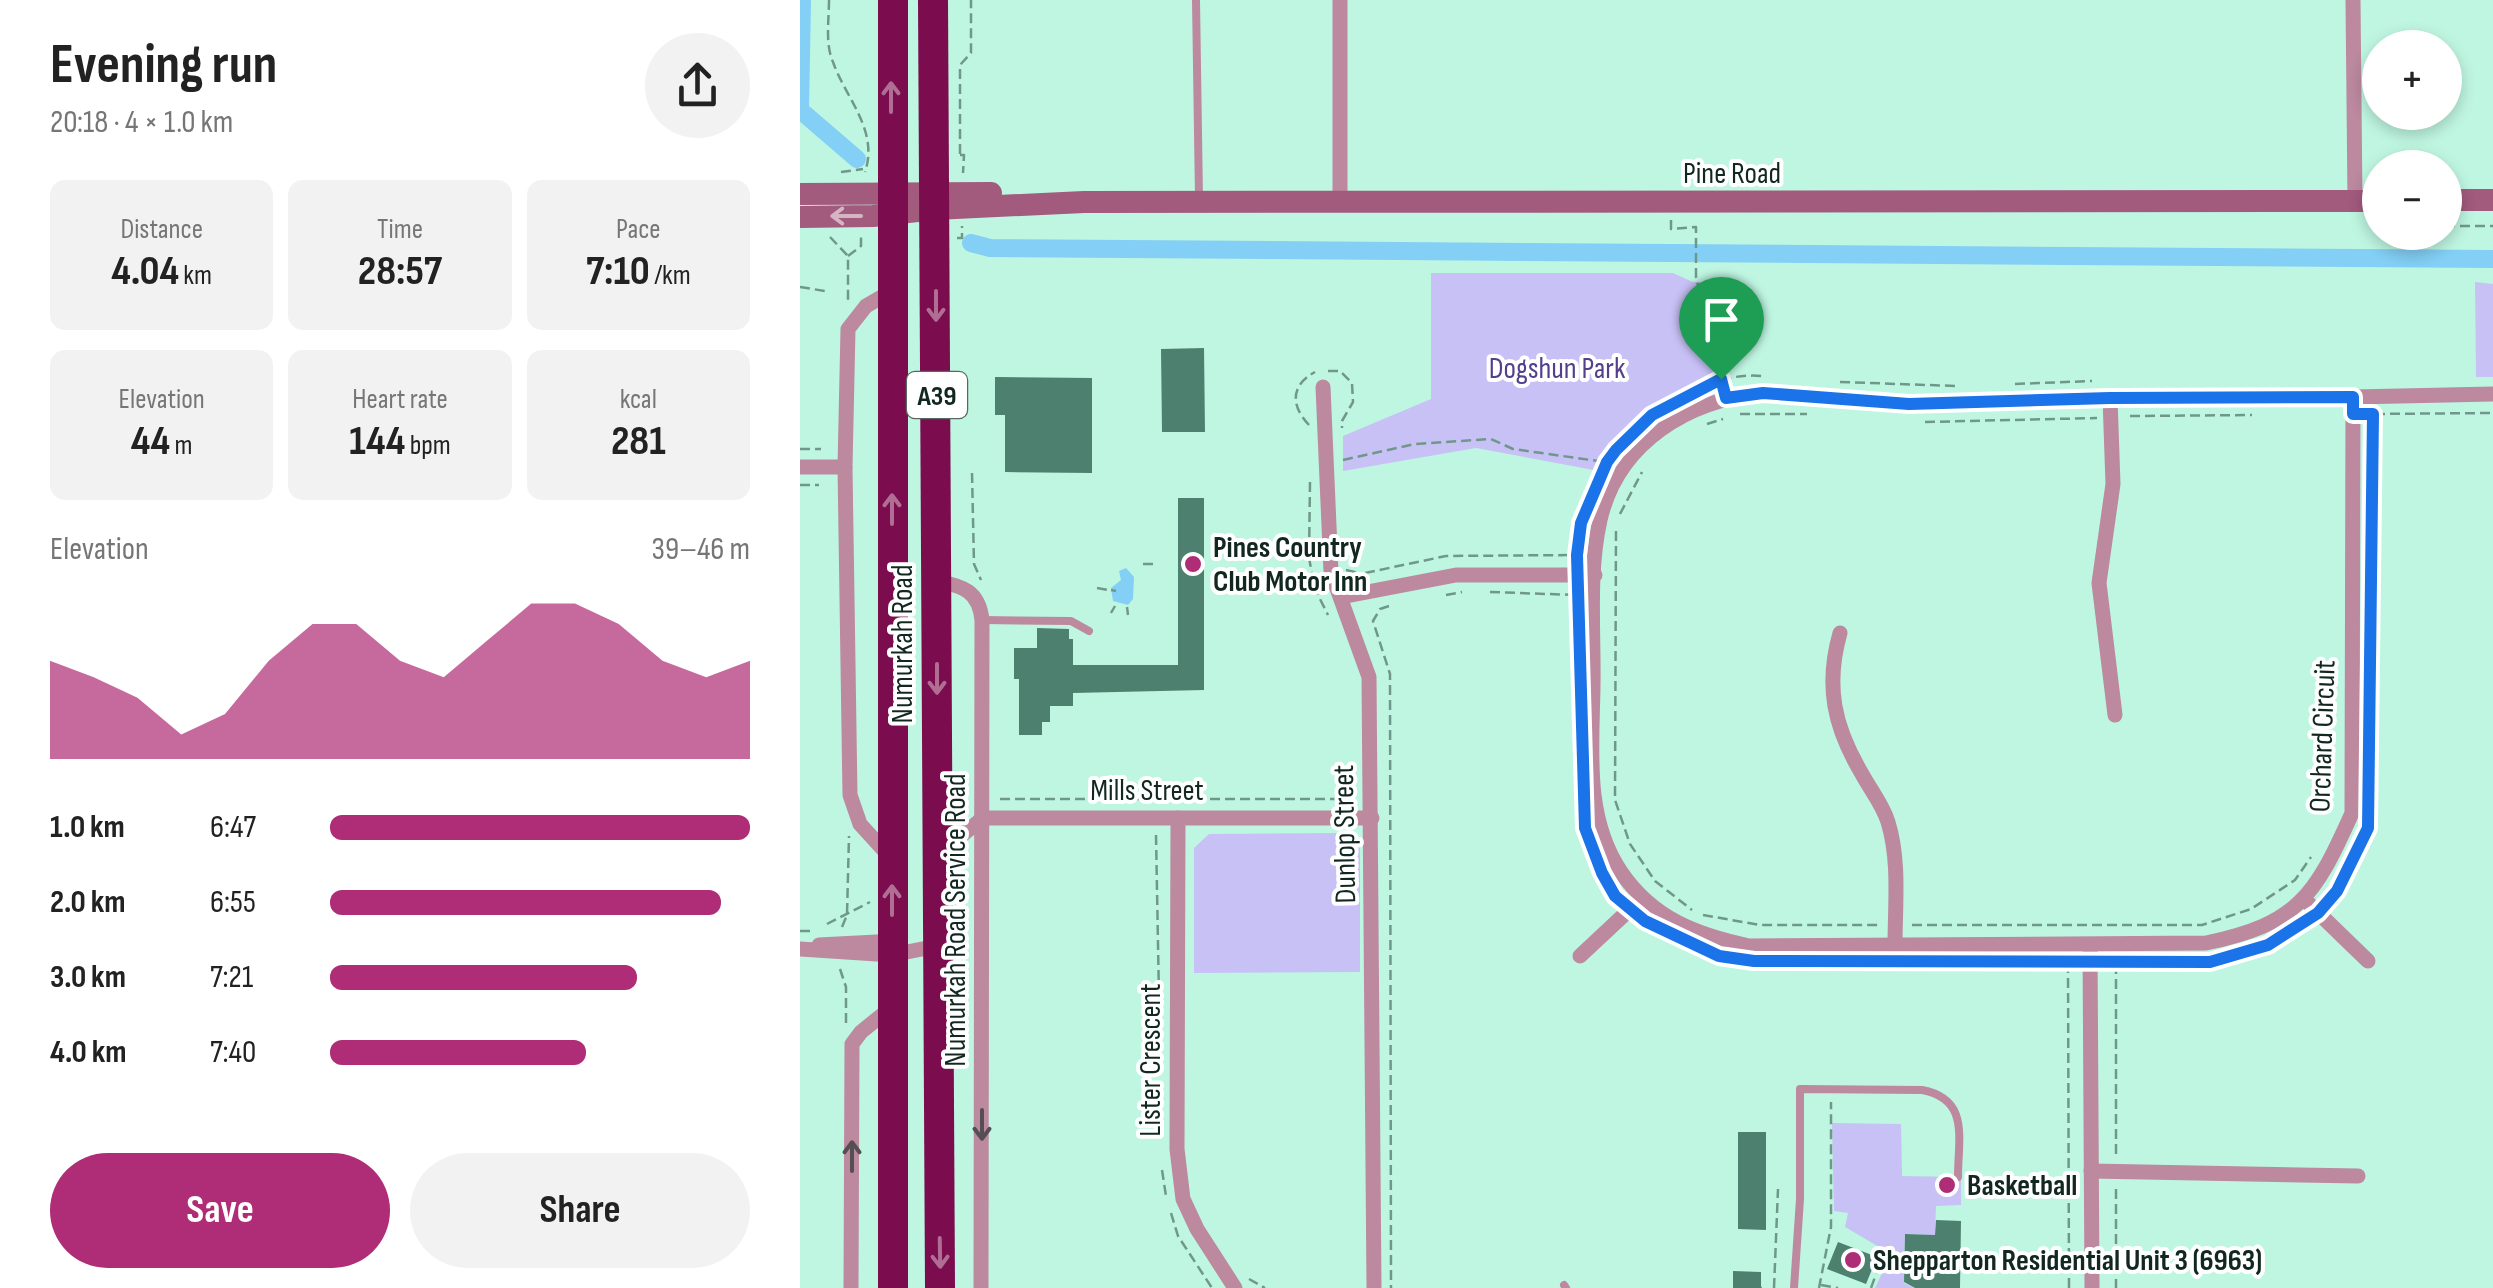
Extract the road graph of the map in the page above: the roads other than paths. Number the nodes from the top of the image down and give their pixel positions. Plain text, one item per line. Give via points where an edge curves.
1 (893, 0) edge
2 (934, 0) edge
3 (1196, 0) edge
4 (1340, 0) edge
5 (2354, 0) edge
6 (800, 194) edge
7 (935, 200) junction
8 (2462, 200) edge
9 (2493, 200) edge
10 (2355, 201) junction
11 (2362, 201) edge
12 (1199, 202) junction
13 (800, 204) edge
14 (877, 204) junction
15 (1340, 204) junction
16 (801, 216) edge
17 (892, 292) junction
18 (1323, 387) dead end
19 (2493, 394) edge
20 (2353, 397) junction
21 (2110, 398) junction
22 (800, 467) edge
23 (845, 467) junction
24 (1595, 575) junction
25 (936, 581) junction
26 (1341, 597) junction
27 (982, 620) junction
28 (1089, 631) dead end
29 (1840, 634) dead end
30 (892, 642) junction
31 (2115, 715) dead end
32 (983, 818) junction
33 (1178, 818) junction
34 (1372, 818) junction
35 (936, 856) junction
36 (892, 860) junction
37 (2304, 899) junction
38 (1636, 903) junction
39 (937, 946) junction
40 (1895, 946) junction
41 (800, 948) edge
42 (892, 948) junction
43 (2090, 954) junction
44 (1580, 956) dead end
45 (2368, 961) dead end
46 (892, 1008) junction
47 (2091, 1171) junction
48 (2358, 1176) dead end
49 (1958, 1177) dead end
50 (1240, 1282) edge
51 (851, 1288) edge
52 (893, 1288) edge
53 (940, 1288) edge
54 (982, 1288) edge
55 (1374, 1288) edge
56 (1794, 1288) edge
57 (2092, 1288) edge

14 -> 1 highway, Numurkah Road / A39
2 - 7 highway, Numurkah Road / A39
3 - 12 lane
4 - 15 street
5 - 10 street
6 - 14 street
7 - 12 street, Pine Road
7 - 14 street, Pine Road
7 -> 25 highway, Numurkah Road / A39
8 - 9 street
10 - 11 street, Pine Road
10 - 15 street, Pine Road
12 - 15 street, Pine Road
13 - 16 street
14 -> 16 street
14 - 17 highway, Numurkah Road / A39
17 - 23 street, Numurkah Road Service Road via 866,306 848,329
30 -> 17 highway, Numurkah Road / A39
18 - 26 street, Dunlop Street via 1331,572
19 - 20 street
20 - 21 street, Orchard Circuit
20 - 37 street, Orchard Circuit via 2352,814
21 - 24 street, Orchard Circuit via 1909,404 1763,393 1726,398 1676,417 1628,459 1600,518
21 - 31 street via 2113,484 2099,583
22 - 23 street
23 - 36 street, Numurkah Road Service Road via 850,795 860,824
24 - 26 street via 1456,575
24 - 38 street, Orchard Circuit via 1592,796
25 - 27 street via 972,592
25 - 30 highway
25 -> 35 highway, Numurkah Road / A39
26 - 34 street, Dunlop Street via 1369,677
27 - 28 lane via 1071,621
27 - 32 street, Numurkah Road Service Road
29 - 40 street via 1832,661 1834,716 1887,818 1896,854
30 - 36 highway, Numurkah Road / A39
32 - 33 street, Mills Street
32 - 35 street
32 -> 54 street, Numurkah Road Service Road
33 - 34 street, Mills Street
33 - 50 street, Lister Crescent via 1177,1148 1183,1199 1197,1229
34 - 55 street, Dunlop Street
35 - 39 highway, Numurkah Road / A39
42 -> 36 highway, Numurkah Road / A39
37 - 43 street, Orchard Circuit via 2269,926 2244,935
37 - 45 street
38 - 40 street, Orchard Circuit via 1702,936 1749,946
38 - 44 street
39 - 42 street
39 -> 53 highway, Numurkah Road / A39
40 - 43 street, Orchard Circuit
41 - 42 street
42 - 46 highway, Numurkah Road / A39
43 - 47 street
51 -> 46 street, Numurkah Road Service Road via 852,1044
46 - 52 highway, Numurkah Road / A39
47 - 48 street
47 - 57 street
49 - 56 lane via 1957,1118 1939,1093 1800,1089

